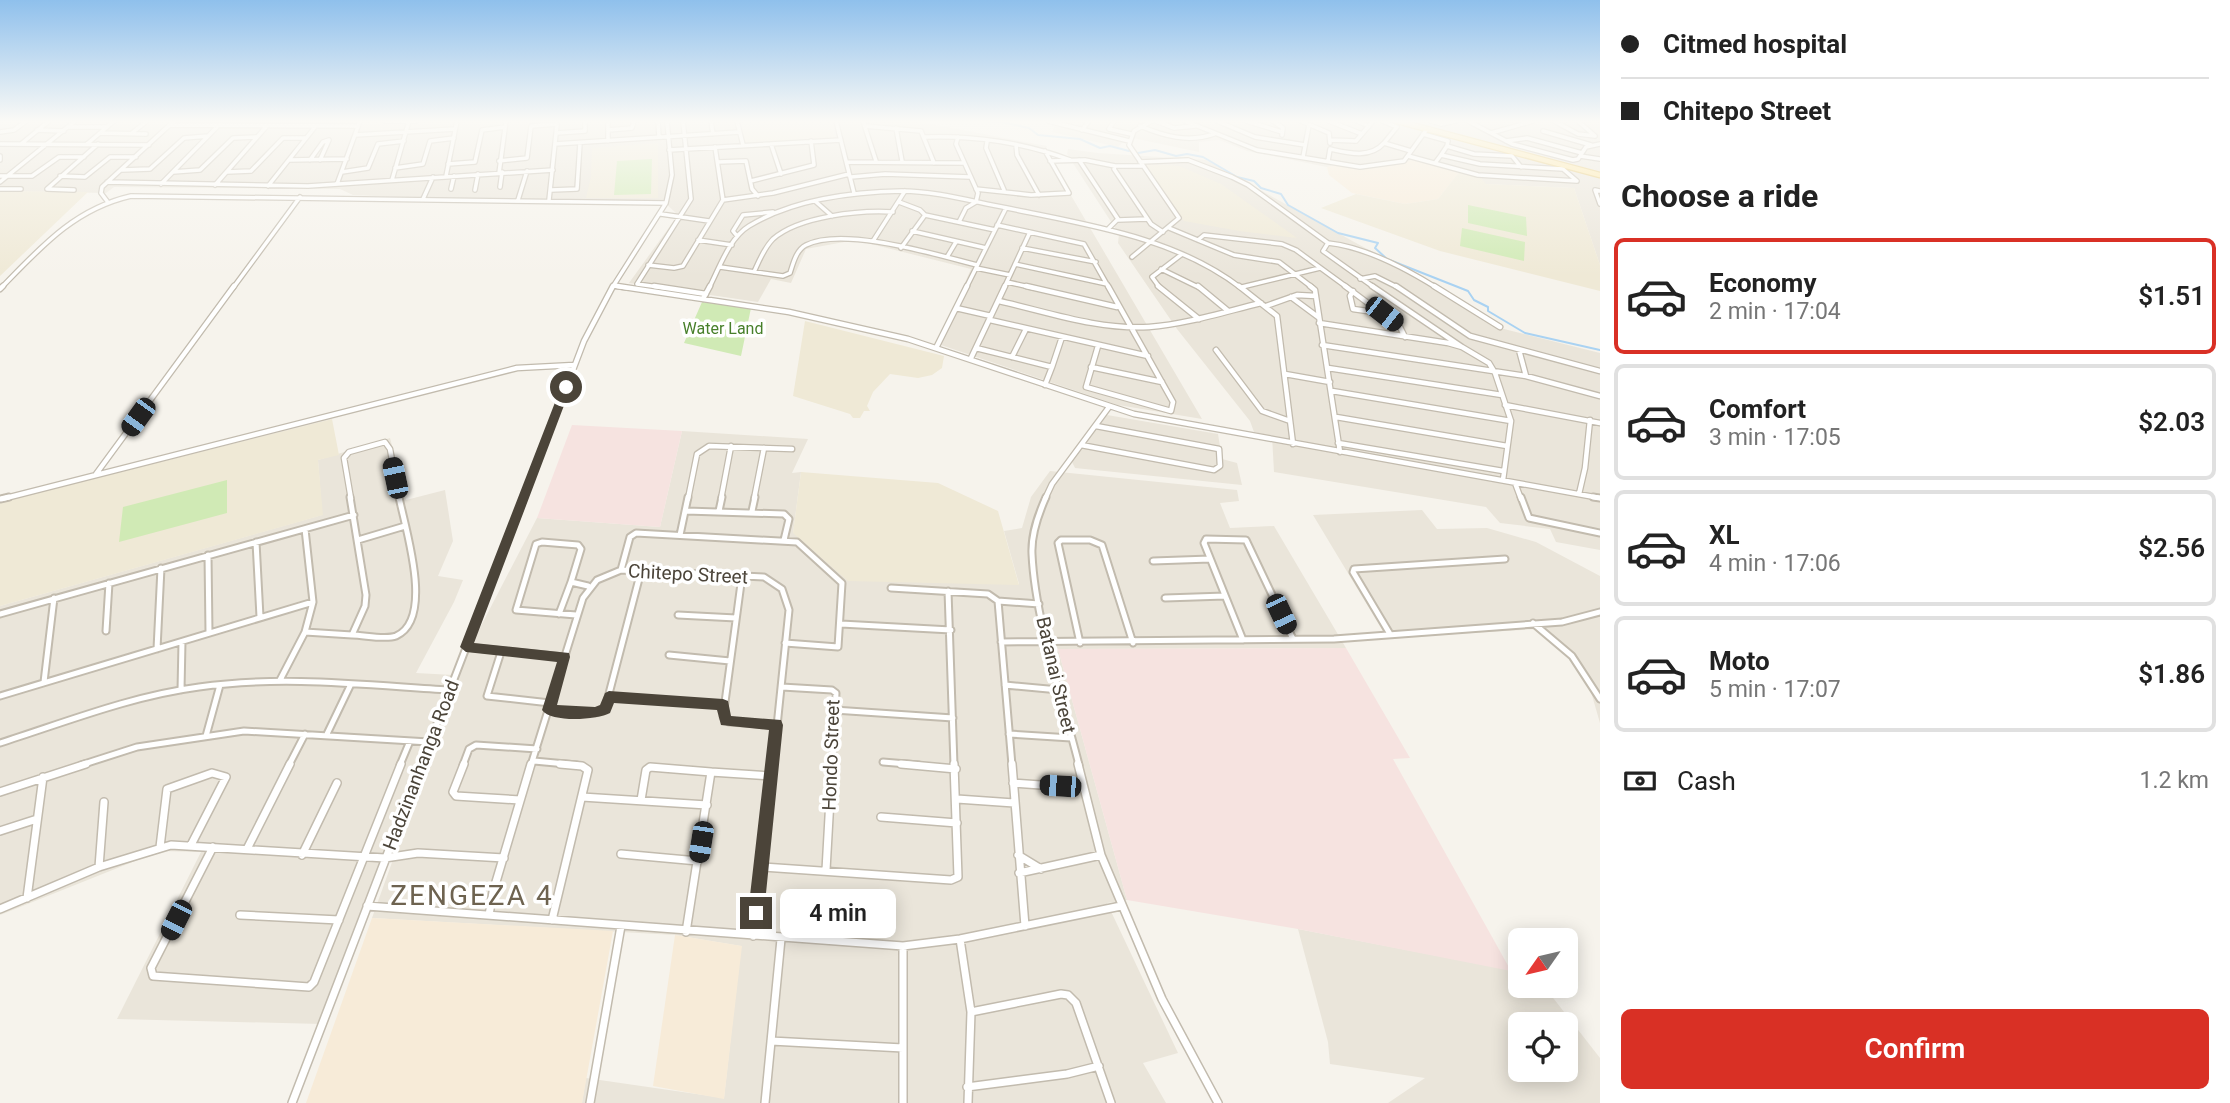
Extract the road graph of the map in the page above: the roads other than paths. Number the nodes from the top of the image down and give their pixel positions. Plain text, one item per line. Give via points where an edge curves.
1 (11, 172) edge
2 (37, 172) edge
3 (64, 172) edge
4 (91, 172) edge
5 (119, 172) edge
6 (173, 172) edge
7 (226, 172) edge
8 (279, 172) edge
9 (342, 172) edge
10 (394, 172) edge
11 (447, 172) edge
12 (507, 172) edge
13 (527, 172) edge
14 (553, 172) edge
15 (578, 172) edge
16 (672, 172) edge
17 (689, 172) edge
18 (719, 172) edge
19 (749, 172) edge
20 (786, 172) edge
21 (968, 172) edge
22 (996, 172) edge
23 (1027, 172) edge
24 (1057, 172) edge
25 (1087, 172) edge
26 (1116, 172) edge
27 (1147, 172) edge
28 (1221, 172) edge
29 (1469, 172) edge
30 (1508, 172) edge
31 (1567, 172) edge
32 (500, 173) junction
33 (478, 174) junction
34 (781, 174) joint
35 (850, 175) junction
36 (0, 176) edge
37 (7, 176) junction
38 (60, 176) junction
39 (446, 176) junction
40 (454, 176) junction
41 (433, 177) junction
42 (970, 177) junction
43 (1511, 177) junction
44 (392, 180) junction
45 (751, 181) junction
46 (0, 182) edge
47 (107, 182) junction
48 (161, 184) junction
49 (337, 184) junction
50 (215, 185) junction
51 (268, 186) junction
52 (500, 187) dead end
53 (0, 189) edge
54 (22, 189) dead end
55 (451, 189) dead end
56 (976, 189) junction
57 (74, 190) dead end
58 (475, 190) dead end
59 (551, 190) junction
60 (1004, 190) junction
61 (905, 191) junction
62 (1600, 191) edge
63 (854, 192) junction
64 (1039, 195) junction
65 (758, 196) junction
66 (300, 197) junction
67 (423, 199) junction
68 (518, 200) junction
69 (549, 200) junction
70 (723, 200) junction
71 (107, 201) junction
72 (816, 201) junction
73 (899, 202) junction
74 (976, 202) junction
75 (666, 203) junction
76 (1600, 204) edge
77 (1006, 208) junction
78 (777, 212) junction
79 (893, 212) junction
80 (662, 214) junction
81 (925, 215) junction
82 (679, 216) junction
83 (832, 216) junction
84 (1147, 219) junction
85 (1118, 220) junction
86 (709, 221) junction
87 (959, 222) junction
88 (996, 227) junction
89 (1110, 228) junction
90 (1169, 228) junction
91 (912, 232) junction
92 (1030, 232) junction
93 (1163, 232) junction
94 (737, 236) junction
95 (698, 240) junction
96 (1198, 240) junction
97 (873, 242) junction
98 (956, 242) junction
99 (1152, 242) junction
100 (1328, 243) junction
101 (732, 245) junction
102 (901, 248) junction
103 (986, 248) junction
104 (1022, 248) junction
105 (1182, 254) junction
106 (947, 257) junction
107 (1132, 257) dead end
108 (1096, 262) junction
109 (1014, 264) junction
110 (648, 265) junction
111 (976, 266) junction
112 (720, 267) junction
113 (1321, 268) junction
114 (1161, 269) junction
115 (754, 272) junction
116 (1294, 274) junction
117 (1010, 275) junction
118 (1360, 279) junction
119 (1007, 282) junction
120 (1108, 284) junction
121 (614, 286) junction
122 (1242, 287) junction
123 (0, 289) edge
124 (1353, 291) junction
125 (1316, 296) junction
126 (704, 297) junction
127 (1291, 297) junction
128 (999, 301) junction
129 (1263, 304) junction
130 (1118, 307) junction
131 (956, 309) junction
132 (1227, 310) junction
133 (1384, 314) junction
134 (1318, 317) junction
135 (991, 318) junction
136 (1199, 319) junction
137 (1319, 323) junction
138 (1500, 327) dead end
139 (1131, 328) junction
140 (1026, 329) junction
141 (1062, 337) junction
142 (1405, 337) junction
143 (1322, 345) junction
144 (937, 346) junction
145 (1098, 346) junction
146 (1462, 347) junction
147 (976, 348) junction
148 (1216, 350) dead end
149 (1519, 350) junction
150 (1148, 356) junction
151 (1012, 357) junction
152 (971, 358) junction
153 (574, 365) junction
154 (1052, 367) junction
155 (1091, 367) junction
156 (1328, 368) junction
157 (1600, 371) edge
158 (1495, 373) junction
159 (1284, 374) junction
160 (1526, 376) junction
161 (1162, 382) junction
162 (1330, 382) junction
163 (1045, 385) junction
164 (1332, 391) junction
165 (1502, 395) junction
166 (1600, 396) edge
167 (1506, 405) junction
168 (1109, 407) junction
169 (1336, 416) junction
170 (1590, 420) junction
171 (1290, 421) junction
172 (1511, 421) junction
173 (1600, 423) edge
174 (1096, 426) junction
175 (1338, 443) junction
176 (1081, 444) junction
177 (1293, 444) junction
178 (731, 446) junction
179 (1507, 446) junction
180 (764, 448) junction
181 (792, 449) dead end
182 (1340, 452) junction
183 (1503, 471) junction
184 (96, 474) junction
185 (1503, 481) junction
186 (1515, 482) junction
187 (1579, 494) junction
188 (1600, 498) edge
189 (0, 499) edge
190 (686, 511) junction
191 (719, 511) junction
192 (752, 511) junction
193 (354, 515) junction
194 (405, 526) junction
195 (305, 529) junction
196 (1600, 533) edge
197 (680, 535) junction
198 (358, 540) junction
199 (784, 540) junction
200 (256, 542) junction
201 (208, 555) junction
202 (1210, 559) junction
203 (1505, 559) dead end
204 (1153, 561) dead end
205 (161, 568) junction
206 (621, 570) junction
207 (641, 571) junction
208 (742, 576) junction
209 (571, 582) junction
210 (109, 583) junction
211 (588, 586) junction
212 (891, 588) dead end
213 (948, 592) junction
214 (1225, 596) junction
215 (54, 598) junction
216 (1165, 598) dead end
217 (998, 601) junction
218 (313, 602) junction
219 (1039, 604) junction
220 (1600, 612) edge
221 (0, 614) edge
222 (559, 614) junction
223 (576, 615) junction
224 (678, 615) dead end
225 (260, 617) junction
226 (736, 618) junction
227 (1533, 623) junction
228 (841, 624) junction
229 (106, 631) dead end
230 (951, 631) junction
231 (305, 632) junction
232 (209, 633) junction
233 (1390, 634) junction
234 (352, 635) junction
235 (1293, 639) junction
236 (1243, 640) junction
237 (182, 642) junction
238 (1001, 642) junction
239 (785, 643) junction
240 (1048, 643) junction
241 (1080, 643) junction
242 (1133, 643) junction
243 (466, 647) junction
244 (158, 649) junction
245 (501, 652) junction
246 (669, 655) dead end
247 (564, 657) junction
248 (730, 661) junction
249 (280, 680) junction
250 (44, 682) junction
251 (351, 684) junction
252 (220, 685) junction
253 (1005, 685) junction
254 (782, 687) junction
255 (181, 690) junction
256 (449, 690) junction
257 (1059, 690) junction
258 (0, 696) edge
259 (609, 697) junction
260 (1600, 699) edge
261 (550, 702) junction
262 (723, 705) junction
263 (548, 710) junction
264 (834, 710) junction
265 (953, 718) junction
266 (776, 725) junction
267 (305, 734) junction
268 (1009, 734) junction
269 (206, 736) junction
270 (326, 736) junction
271 (1071, 738) junction
272 (410, 741) junction
273 (429, 742) junction
274 (0, 743) edge
275 (537, 749) junction
276 (534, 761) junction
277 (883, 762) dead end
278 (956, 769) junction
279 (711, 772) junction
280 (771, 776) junction
281 (43, 778) junction
282 (337, 783) dead end
283 (1013, 783) junction
284 (1083, 788) junction
285 (0, 792) edge
286 (582, 797) junction
287 (957, 799) junction
288 (520, 800) junction
289 (641, 800) junction
290 (104, 802) dead end
291 (1014, 803) junction
292 (707, 805) junction
293 (881, 817) dead end
294 (37, 819) junction
295 (957, 823) junction
296 (0, 831) edge
297 (191, 845) junction
298 (160, 847) junction
299 (213, 847) junction
300 (247, 849) junction
301 (621, 854) dead end
302 (302, 855) junction
303 (1018, 855) junction
304 (1101, 855) junction
305 (363, 857) junction
306 (385, 858) junction
307 (504, 859) junction
308 (698, 861) junction
309 (99, 867) junction
310 (763, 867) junction
311 (1041, 869) junction
312 (826, 870) junction
313 (1019, 873) junction
314 (27, 898) junction
315 (367, 906) junction
316 (1121, 906) junction
317 (0, 909) edge
318 (240, 915) dead end
319 (489, 915) junction
320 (339, 920) junction
321 (552, 920) junction
322 (621, 926) junction
323 (1025, 926) junction
324 (686, 932) junction
325 (753, 936) junction
326 (781, 939) junction
327 (960, 939) junction
328 (903, 946) junction
329 (971, 1012) junction
330 (771, 1041) junction
331 (903, 1048) junction
332 (1099, 1066) junction
333 (967, 1087) junction
334 (292, 1103) edge
335 (590, 1103) edge
336 (765, 1103) edge
337 (903, 1103) edge
338 (968, 1103) edge
339 (1111, 1103) edge
340 (1218, 1103) edge

1 - 37 street
2 - 37 street
3 - 38 street
4 - 38 street via 85,177
5 - 47 street
6 - 48 street
7 - 50 street
8 - 51 street
9 - 49 street
10 - 44 street
11 - 39 street
12 - 32 street
13 - 68 street
14 - 59 street
15 - 59 street via 577,189
16 - 75 street, Hadzinanhanga Road
17 - 82 street via 692,195
18 - 70 street
19 - 45 street
20 - 34 street
21 - 42 street
22 - 60 street
23 - 64 street
24 - 64 street via 1069,193
25 - 85 street
26 - 84 street
27 - 90 street via 1179,218
28 - 100 street via 1248,186
29 - 43 street
30 - 43 street
31 - 43 street via 1577,181
32 - 33 street
32 - 52 street
33 - 40 street
33 - 58 street
34 - 45 street
35 - 42 street
35 - 63 street
35 - 65 street
36 - 37 street
37 - 46 street
38 - 57 street via 47,189
39 - 40 street
39 - 41 street
40 - 55 street
41 - 44 street
41 - 67 street
42 - 56 street
44 - 49 street
45 - 65 street
47 - 48 street
47 - 71 street via 101,190
48 - 50 street
49 - 51 street
50 - 51 street
53 - 54 street
56 - 60 street
56 - 74 street
59 - 69 street
60 - 64 street
61 - 63 street
61 - 73 street
61 - 74 street
62 - 76 street via 1595,190
63 - 72 street
65 - 70 street
66 - 67 street
66 - 71 street via 141,195
66 - 184 street
67 - 68 street
68 - 69 street
69 - 75 street
70 - 86 street
71 - 123 street via 75,216
72 - 78 street
72 - 83 street
73 - 79 street
73 - 81 street
74 - 77 street
74 - 87 street via 966,208
75 - 80 street, Hadzinanhanga Road
77 - 88 street
77 - 89 street
78 - 94 street
78 - 94 street via 743,215 733,231
79 - 83 street
79 - 97 street
80 - 82 street
80 - 121 street, Hadzinanhanga Road
81 - 87 street
81 - 91 street
82 - 86 street
82 - 110 street
83 - 115 street via 774,237
84 - 85 street
84 - 93 street
85 - 89 street
86 - 95 street
87 - 88 street
88 - 92 street
88 - 103 street
89 - 99 street
90 - 93 street
90 - 96 street
91 - 98 street
91 - 102 street
92 - 104 street
92 - 108 street via 1082,243
93 - 99 street
94 - 101 street
95 - 101 street
95 - 110 street via 679,268
96 - 113 street via 1204,235 1282,244
96 - 116 street via 1234,255 1275,261
97 - 102 street
97 - 115 street via 856,238 807,244 798,251 787,275
98 - 103 street
98 - 106 street
99 - 105 street
99 - 107 street
100 - 118 street via 1324,253
100 - 138 street via 1349,245 1417,276
101 - 112 street
102 - 106 street
103 - 111 street
104 - 108 street
104 - 109 street
105 - 114 street
105 - 122 street
106 - 111 street
108 - 120 street
109 - 117 street
109 - 120 street
110 - 126 street via 637,284
111 - 117 street
111 - 131 street
112 - 115 street
112 - 126 street
113 - 116 street
113 - 124 street
114 - 132 street via 1195,284
114 - 136 street via 1152,277 1154,283
116 - 122 street
116 - 125 street
117 - 119 street
118 - 146 street
118 - 149 street via 1375,276 1387,280 1470,336
119 - 128 street
119 - 130 street
120 - 130 street
121 - 126 street
121 - 153 street, Hadzinanhanga Road
122 - 129 street
124 - 133 street
124 - 133 street via 1353,309
125 - 127 street
125 - 134 street
126 - 144 street
127 - 129 street
127 - 134 street
128 - 135 street
128 - 139 street
129 - 132 street
129 - 159 street via 1277,316
130 - 139 street
131 - 135 street
131 - 144 street
132 - 136 street
133 - 142 street via 1401,327
134 - 137 street
135 - 140 street
135 - 147 street
136 - 139 street
137 - 142 street
137 - 143 street
139 - 150 street
140 - 141 street
140 - 151 street
141 - 145 street
141 - 154 street
142 - 146 street
143 - 156 street
143 - 158 street
144 - 152 street
145 - 150 street
145 - 155 street
146 - 158 street via 1489,363
147 - 151 street
147 - 152 street
148 - 171 street via 1262,411
149 - 157 street
149 - 160 street
150 - 161 street
151 - 154 street
152 - 163 street
153 - 184 street via 517,368
153 - 243 street, Hadzinanhanga Road
154 - 163 street
155 - 161 street
155 - 161 street via 1087,389 1171,411 1174,404
156 - 162 street
156 - 165 street
158 - 160 street
158 - 165 street
159 - 162 street
159 - 171 street
160 - 166 street
162 - 164 street
163 - 168 street
164 - 169 street
164 - 172 street
165 - 167 street
167 - 170 street
167 - 172 street
168 - 174 street, Batanai Street
168 - 177 street
169 - 175 street
169 - 179 street
170 - 173 street
170 - 187 street
171 - 177 street
172 - 179 street
174 - 176 street, Batanai Street
174 - 176 street via 1219,449 1220,466 1216,470
175 - 182 street
175 - 183 street
176 - 219 street, Batanai Street via 1045,497 1033,532
177 - 182 street
178 - 180 street
178 - 190 street via 709,446 697,454
178 - 191 street
179 - 183 street
180 - 181 street
180 - 192 street
182 - 185 street
183 - 185 street
184 - 189 street
185 - 186 street
186 - 187 street
186 - 196 street via 1529,518
187 - 188 street
190 - 191 street
190 - 197 street
191 - 192 street
192 - 199 street via 788,516
193 - 194 street via 345,456 385,442
193 - 195 street
193 - 198 street
194 - 198 street
194 - 234 street via 418,596 403,632 393,638
195 - 200 street
195 - 218 street
197 - 199 street
197 - 206 street via 631,535
198 - 234 street via 365,606
199 - 228 street via 800,544 840,580
200 - 201 street
200 - 225 street
201 - 205 street
201 - 232 street
202 - 204 street
202 - 214 street
202 - 235 street via 1205,540 1245,539
203 - 233 street via 1354,569
205 - 210 street
205 - 244 street
206 - 207 street, Chitepo Street
206 - 211 street, Chitepo Street via 599,576
207 - 208 street, Chitepo Street
207 - 259 street
208 - 226 street
208 - 239 street, Chitepo Street via 769,578 782,588 789,605
209 - 211 street
209 - 222 street
209 - 222 street via 580,546 536,544 516,610
210 - 215 street
210 - 229 street
211 - 223 street
212 - 213 street
213 - 217 street via 991,595
213 - 230 street
214 - 216 street
214 - 236 street
215 - 221 street
215 - 250 street
217 - 219 street
217 - 238 street
218 - 225 street
218 - 231 street
219 - 240 street, Batanai Street
220 - 227 street via 1562,622
222 - 223 street
223 - 247 street
224 - 226 street
225 - 232 street
226 - 248 street
227 - 233 street
227 - 260 street via 1565,646
228 - 230 street
228 - 239 street via 838,648
230 - 265 street
231 - 234 street
231 - 249 street
232 - 237 street
233 - 235 street
235 - 236 street
236 - 242 street
237 - 244 street
237 - 255 street
238 - 240 street
238 - 253 street
239 - 254 street, Chitepo Street
240 - 241 street
240 - 257 street, Batanai Street
241 - 242 street
241 - 242 street via 1061,540 1090,540 1102,545
243 - 245 street
243 - 256 street, Hadzinanhanga Road
244 - 250 street
245 - 247 street
245 - 261 street via 487,696
246 - 248 street
247 - 261 street
248 - 262 street
249 - 251 street
249 - 252 street
250 - 258 street
251 - 256 street
251 - 270 street
252 - 255 street
252 - 269 street
253 - 257 street
253 - 268 street
254 - 264 street, Hondo Street via 832,690 836,693
254 - 266 street, Chitepo Street
255 - 274 street
256 - 273 street, Hadzinanhanga Road
257 - 271 street, Batanai Street
259 - 262 street
259 - 263 street via 605,709 596,713
261 - 263 street
262 - 266 street via 725,721
263 - 275 street
264 - 265 street
264 - 312 street, Hondo Street
265 - 278 street
266 - 280 street, Chitepo Street
267 - 269 street via 244,731
267 - 270 street
267 - 300 street
268 - 271 street
268 - 283 street
269 - 281 street via 137,747
270 - 272 street
271 - 284 street, Batanai Street
272 - 273 street
272 - 305 street
273 - 306 street, Hadzinanhanga Road
275 - 276 street
275 - 288 street via 469,748 453,792 456,796
276 - 286 street via 586,767
276 - 288 street
277 - 278 street
278 - 287 street
279 - 280 street
279 - 289 street via 650,767
279 - 292 street
280 - 310 street, Chitepo Street
281 - 285 street
281 - 294 street
282 - 302 street
283 - 284 street
283 - 291 street
284 - 304 street, Batanai Street
286 - 289 street
286 - 321 street
287 - 291 street
287 - 295 street
288 - 307 street
289 - 292 street
290 - 309 street
291 - 303 street
292 - 308 street
293 - 295 street
294 - 296 street
294 - 314 street
295 - 312 street via 959,874 953,880
297 - 298 street
297 - 298 street via 226,777 212,773 167,789
297 - 299 street
298 - 309 street
299 - 300 street
299 - 320 street via 151,968 153,976 309,987
300 - 302 street
301 - 308 street
302 - 305 street
303 - 311 street
303 - 313 street
304 - 311 street
304 - 316 street, Batanai Street
305 - 306 street
305 - 320 street
306 - 307 street via 418,853
306 - 315 street, Hadzinanhanga Road
307 - 319 street
308 - 324 street
309 - 314 street
310 - 312 street
310 - 325 street, Chitepo Street
311 - 313 street
313 - 323 street
314 - 317 street
315 - 319 street
315 - 334 street, Hadzinanhanga Road
316 - 323 street
316 - 340 street, Batanai Street via 1162,999
318 - 320 street
319 - 321 street
321 - 322 street
322 - 324 street
322 - 335 street
323 - 327 street
324 - 325 street
325 - 326 street
326 - 328 street
326 - 330 street
327 - 328 street
327 - 329 street
328 - 331 street
329 - 332 street via 1068,995 1076,1003
329 - 333 street
330 - 331 street
330 - 336 street
331 - 337 street
332 - 333 street
332 - 339 street
333 - 338 street

